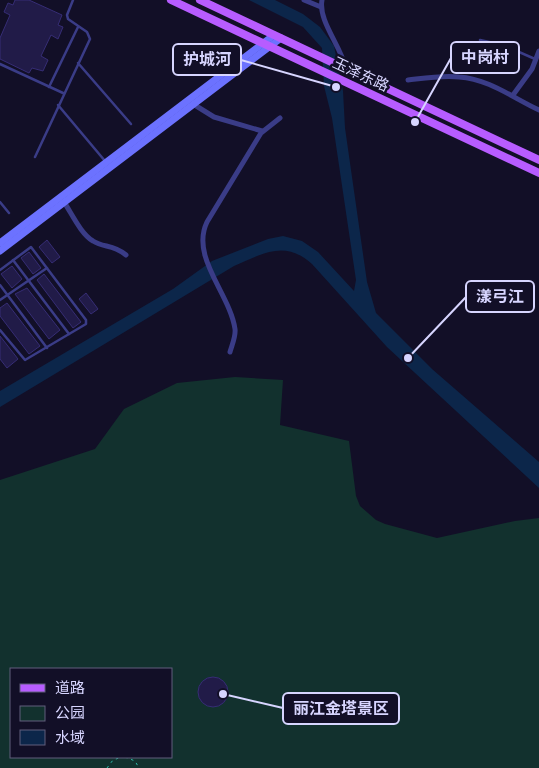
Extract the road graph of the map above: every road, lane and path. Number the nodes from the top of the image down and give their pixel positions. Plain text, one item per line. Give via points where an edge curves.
1 (73, 0) edge
2 (171, 0) edge
3 (200, 0) edge
4 (304, 0) edge
5 (322, 0) edge
6 (320, 7) junction
7 (78, 26) junction
8 (277, 36) junction
9 (480, 40) dead end
10 (266, 45) junction
11 (539, 50) edge
12 (535, 60) junction
13 (78, 63) junction
14 (0, 64) edge
15 (346, 69) junction
16 (408, 80) dead end
17 (49, 87) junction
18 (63, 93) junction
19 (512, 95) junction
20 (193, 104) junction
21 (58, 105) junction
22 (539, 110) edge
23 (280, 118) dead end
24 (130, 124) dead end
25 (262, 132) junction
26 (35, 157) dead end
27 (539, 160) edge
28 (106, 162) junction
29 (539, 173) edge
30 (0, 202) edge
31 (64, 202) junction
32 (10, 213) dead end
33 (0, 243) edge
34 (0, 251) edge
35 (126, 255) dead end
36 (13, 260) junction
37 (47, 268) junction
38 (0, 270) edge
39 (28, 281) junction
40 (0, 285) edge
41 (7, 295) junction
42 (0, 300) edge
43 (0, 330) edge
44 (69, 334) junction
45 (47, 348) junction
46 (230, 352) dead end
47 (119, 758) edge
48 (128, 758) edge
49 (107, 768) edge
50 (139, 768) edge

1 - 7 lane via 68,18
2 - 10 main road, 玉泽东路
3 - 8 main road, 玉泽东路
4 - 6 street
5 - 6 street
6 - 15 street via 323,20 343,55
7 - 13 lane via 87,32 90,39
7 - 17 lane
8 - 10 street
8 - 15 main road, 玉泽东路
9 - 12 lane via 503,45
10 - 20 street
10 - 28 street
10 - 29 main road, 玉泽东路
11 - 12 street
12 - 19 street
13 - 18 lane
13 - 24 lane
14 - 17 lane
15 - 27 main road, 玉泽东路
16 - 19 street via 461,77 478,80
17 - 18 lane
18 - 21 lane
19 - 22 street
20 - 25 street via 214,116
20 - 31 street
21 - 26 lane
21 - 28 lane
23 - 25 street
25 - 46 street via 204,228 202,248 235,328
28 - 33 street
30 - 32 lane
31 - 34 street
31 - 35 street via 89,238 115,247
36 - 37 lane via 31,247
36 - 38 lane
36 - 39 lane
37 - 39 lane
37 - 44 lane via 86,320 86,324
39 - 41 lane
39 - 44 lane
40 - 41 lane
41 - 42 lane
41 - 45 lane
43 - 45 lane via 23,360
44 - 45 lane
47 - 49 path
48 - 50 path via 135,761

